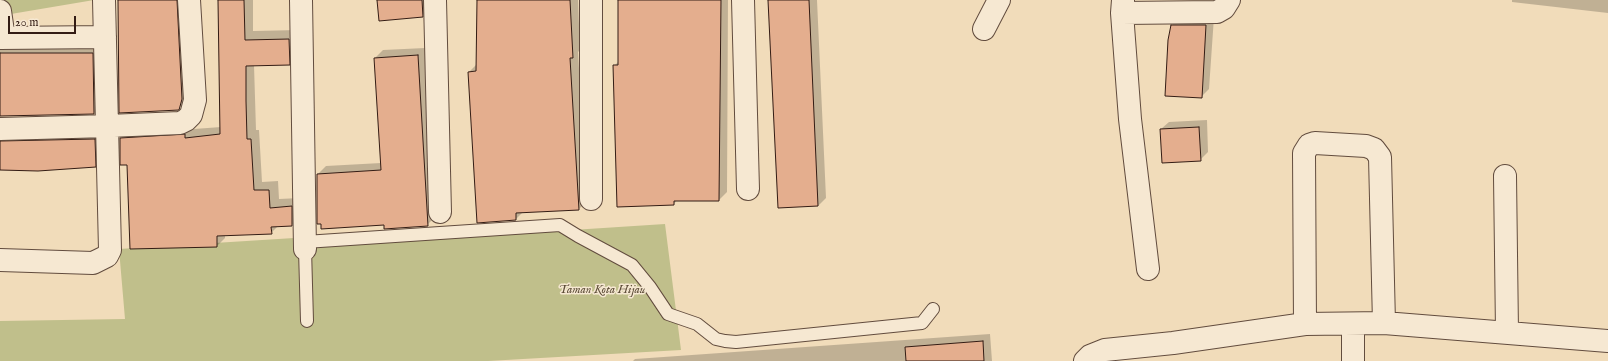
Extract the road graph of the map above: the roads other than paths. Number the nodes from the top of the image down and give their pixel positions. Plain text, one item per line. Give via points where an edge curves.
1 (104, 0) edge
2 (189, 0) edge
3 (301, 0) edge
4 (435, 0) edge
5 (591, 0) edge
6 (743, 0) edge
7 (999, 0) edge
8 (1229, 0) edge
9 (1123, 7) edge
10 (0, 11) edge
11 (984, 29) dead end
12 (105, 37) junction
13 (2, 38) edge
14 (108, 126) junction
15 (0, 129) edge
16 (1505, 176) dead end
17 (748, 189) dead end
18 (591, 199) dead end
19 (440, 212) dead end
20 (305, 245) junction
21 (0, 260) edge
22 (1148, 269) dead end
23 (933, 309) dead end
24 (307, 321) dead end
25 (1384, 323) junction
26 (1305, 324) junction
27 (1352, 324) junction
28 (1507, 332) junction
29 (1608, 341) edge
30 (1085, 361) edge
31 (1353, 361) edge

1 - 12 street
2 - 14 street via 195,100 190,115 180,123
3 - 20 street
4 - 19 street
5 - 18 street
6 - 17 street
7 - 11 street
8 - 9 street via 1224,8 1217,12
9 - 22 street via 1130,119
10 - 13 street
12 - 13 street
12 - 14 street
14 - 15 street
14 - 21 street via 110,250 107,256 93,263
16 - 28 street
20 - 23 lane via 560,225 632,265 668,314 697,324 716,339 726,341 922,323
20 - 24 lane
25 - 26 street via 1380,157 1374,149 1366,146 1315,143 1308,146 1304,153
25 - 27 street
25 - 28 street
26 - 27 street
26 - 30 street via 1105,350
27 - 31 street
28 - 29 street

